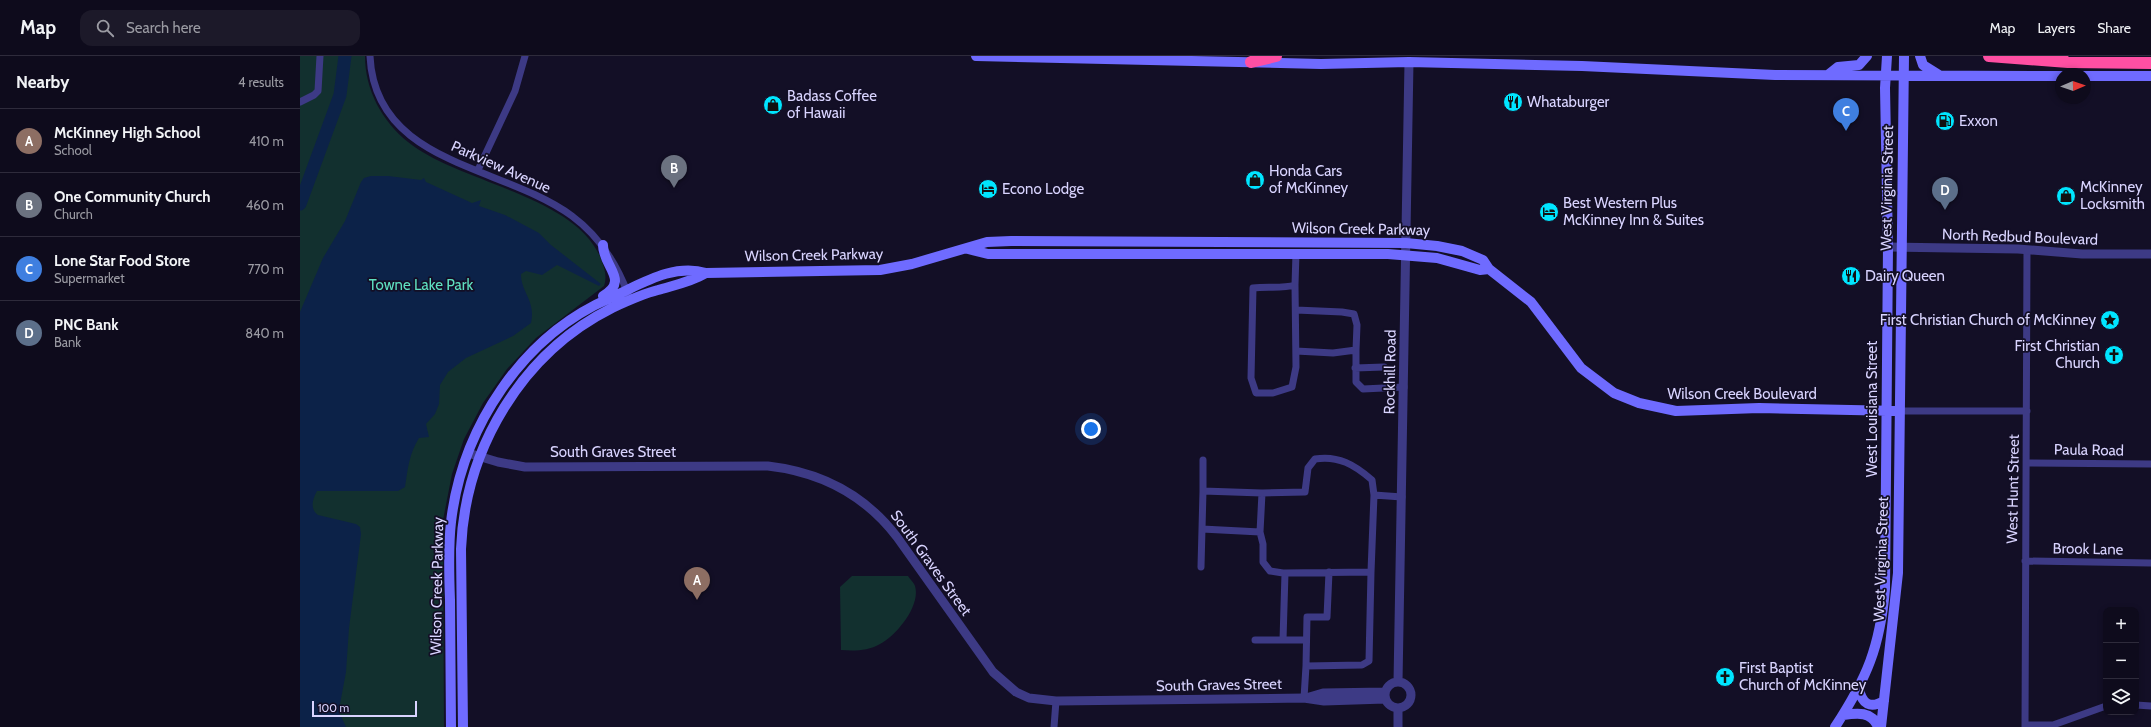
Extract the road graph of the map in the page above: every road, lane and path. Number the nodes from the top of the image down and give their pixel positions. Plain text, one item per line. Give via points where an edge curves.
1 (320, 56) edge
2 (370, 56) edge
3 (524, 56) edge
4 (976, 56) edge
5 (1276, 56) edge
6 (1867, 56) edge
7 (1887, 56) edge
8 (1904, 56) edge
9 (1920, 56) edge
10 (1989, 56) edge
11 (1251, 62) junction
12 (1409, 62) junction
13 (2151, 63) edge
14 (1828, 75) junction
15 (1886, 75) junction
16 (1904, 75) junction
17 (1940, 75) junction
18 (2055, 76) edge
19 (2091, 76) edge
20 (2151, 76) edge
21 (300, 102) edge
22 (478, 170) junction
23 (1406, 242) junction
24 (603, 245) junction
25 (1888, 247) junction
26 (1901, 247) junction
27 (968, 249) junction
28 (2027, 250) junction
29 (1296, 253) junction
30 (1406, 254) junction
31 (2151, 254) edge
32 (1489, 269) junction
33 (1295, 285) junction
34 (629, 295) junction
35 (1296, 310) junction
36 (549, 336) junction
37 (1356, 350) junction
38 (1296, 351) junction
39 (1384, 367) dead end
40 (1355, 368) junction
41 (1404, 387) junction
42 (1886, 410) junction
43 (1899, 411) junction
44 (2027, 411) junction
45 (468, 453) junction
46 (479, 456) junction
47 (1203, 460) dead end
48 (2026, 463) junction
49 (2151, 464) edge
50 (1203, 491) junction
51 (1262, 493) junction
52 (1374, 495) junction
53 (1402, 497) junction
54 (451, 522) junction
55 (1202, 529) junction
56 (1260, 532) junction
57 (1886, 559) junction
58 (1898, 559) junction
59 (2025, 561) junction
60 (2151, 563) edge
61 (1201, 568) dead end
62 (1329, 572) junction
63 (1371, 572) junction
64 (1285, 573) junction
65 (462, 588) junction
66 (1255, 640) dead end
67 (1283, 640) junction
68 (1306, 640) junction
69 (1306, 666) junction
70 (1398, 682) junction
71 (1859, 689) junction
72 (1385, 696) junction
73 (1305, 698) junction
74 (1056, 701) junction
75 (1884, 701) junction
76 (2139, 705) edge
77 (2151, 706) edge
78 (2103, 707) edge
79 (1398, 708) junction
80 (1842, 715) junction
81 (2025, 726) edge
82 (451, 727) edge
83 (463, 727) edge
84 (1054, 727) edge
85 (1398, 727) edge
86 (1835, 727) edge
87 (1880, 727) edge

1 - 21 street via 318,91 314,96
2 - 22 street, Parkview Avenue via 372,76 378,94 402,130 425,147
3 - 22 street via 515,91
4 - 11 main road
5 - 11 highway
6 - 14 main road via 1859,65 1838,67
7 - 15 main road, West Louisiana Street
8 - 16 main road, West Virginia Street
9 - 17 main road via 1924,65
10 - 13 highway via 2068,62
11 - 12 main road
12 - 14 main road
12 - 23 street, Rockhill Road
14 - 15 main road
15 - 16 main road
15 - 25 main road, West Louisiana Street
16 - 17 main road
16 - 26 main road, West Virginia Street
17 - 18 main road
19 - 20 main road
22 - 24 street, Parkview Avenue via 562,209 582,223
23 - 27 main road, Wilson Creek Parkway via 1011,241 987,242
23 - 30 street, Rockhill Road
23 - 32 main road, Wilson Creek Parkway via 1462,251 1483,260
24 - 34 street, Parkview Avenue
24 - 36 main road via 603,255 614,274 614,288 566,320
25 - 26 street, North Redbud Boulevard
25 - 42 main road, West Louisiana Street
26 - 28 street, North Redbud Boulevard
26 - 43 main road, West Virginia Street
27 - 29 main road, Wilson Creek Parkway via 988,254
27 - 34 main road, Wilson Creek Parkway via 880,270 706,273 693,269 637,284
28 - 31 street, North Redbud Boulevard via 2082,254
28 - 44 street, West Hunt Street
29 - 30 main road, Wilson Creek Parkway
29 - 33 street
30 - 32 main road, Wilson Creek Parkway via 1437,258 1480,270
30 - 41 street, Rockhill Road
32 - 42 main road, Wilson Creek Boulevard via 1531,302 1581,368 1614,393 1639,403 1676,411 1759,408
33 - 35 street
33 - 38 street via 1253,288 1251,378 1256,393 1273,393 1292,387
34 - 36 main road, Wilson Creek Parkway via 580,314
34 - 46 main road, Wilson Creek Parkway via 580,326 539,362 501,412
35 - 37 street via 1354,314 1357,326
35 - 38 street
36 - 45 main road, Wilson Creek Parkway via 502,389 480,426
37 - 38 street via 1333,353
37 - 40 street
39 - 40 street
40 - 41 street via 1356,382 1363,389
41 - 53 street, Rockhill Road
42 - 43 main road, Wilson Creek Boulevard
42 - 57 main road, West Louisiana Street
43 - 44 street, Wilson Creek Boulevard
43 - 58 main road, West Virginia Street
44 - 48 street, West Hunt Street
45 - 46 street, South Graves Street
45 - 54 main road, Wilson Creek Parkway
46 - 65 main road, Wilson Creek Parkway via 463,520
46 - 74 street, South Graves Street via 508,464 533,467 760,466 797,471 829,482 860,500 888,525 993,672 1016,692 1029,698
47 - 50 street
48 - 49 street, Paula Road
48 - 59 street, West Hunt Street
50 - 51 street
50 - 55 street
51 - 52 street via 1305,492 1308,468 1315,460 1329,456 1361,470 1368,476 1372,480
51 - 56 street
52 - 53 street
52 - 63 street
53 - 70 street, Rockhill Road
54 - 65 main road via 455,537 456,582
54 - 82 main road, Wilson Creek Parkway
55 - 56 street
55 - 61 street
56 - 64 street via 1263,562 1270,571
57 - 58 main road
57 - 71 main road, West Louisiana Street via 1880,633
58 - 75 main road, West Virginia Street via 1895,612
59 - 60 street, Brook Lane
59 - 81 street, West Hunt Street
62 - 63 street
62 - 64 street
62 - 68 street via 1327,617 1307,617
63 - 69 street via 1369,661 1362,665
64 - 67 street
65 - 83 main road, Wilson Creek Parkway
66 - 67 street
67 - 68 street
68 - 69 street
69 - 73 street
70 - 72 street via 1389,686
70 - 79 street via 1407,687 1410,694 1408,702
71 - 75 main road via 1862,699 1867,704 1875,706
71 - 80 main road, West Louisiana Street
72 - 73 street, South Graves Street via 1323,693
72 - 79 street via 1390,705
73 - 74 street, South Graves Street
74 - 84 street
75 - 87 main road, West Virginia Street
76 - 77 street
78 - 81 street via 2053,724
79 - 85 street
80 - 86 main road, West Louisiana Street
80 - 87 main road via 1867,714

